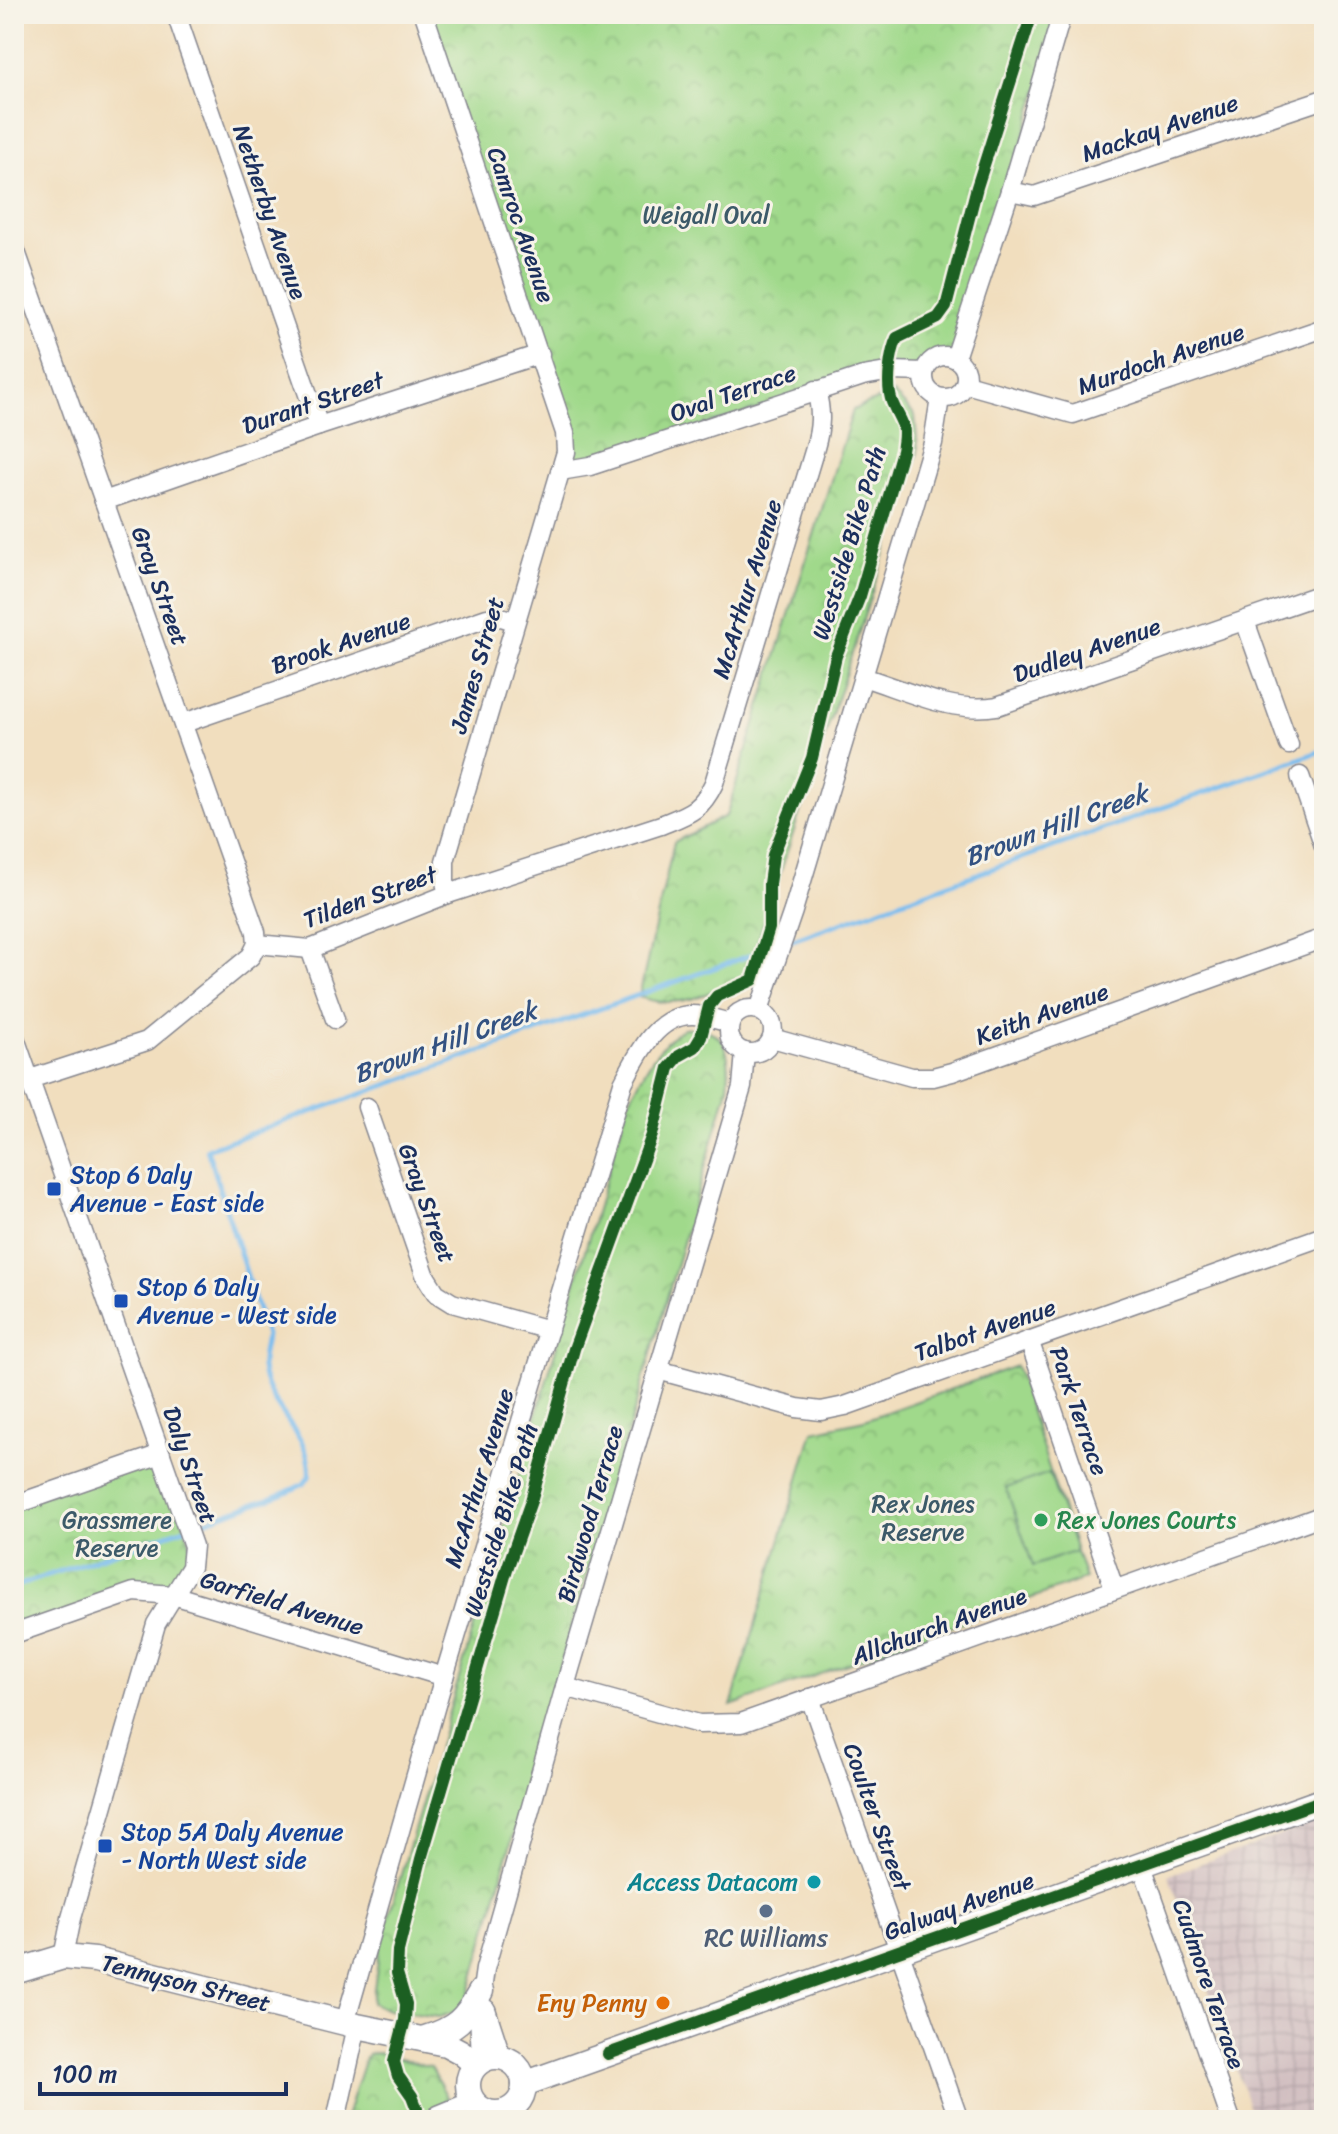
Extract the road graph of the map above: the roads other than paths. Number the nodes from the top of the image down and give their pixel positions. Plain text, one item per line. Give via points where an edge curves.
1 (176, 14) edge
2 (424, 14) edge
3 (1062, 14) edge
4 (1324, 99) edge
5 (1010, 191) junction
6 (14, 246) edge
7 (1324, 328) edge
8 (540, 354) junction
9 (955, 358) junction
10 (924, 372) junction
11 (966, 384) junction
12 (816, 390) junction
13 (940, 398) junction
14 (319, 426) junction
15 (566, 452) joint
16 (560, 471) junction
17 (104, 501) junction
18 (1324, 593) edge
19 (514, 621) junction
20 (1245, 621) junction
21 (863, 677) junction
22 (184, 723) junction
23 (1289, 745) dead end
24 (1300, 776) dead end
25 (706, 800) joint
26 (1324, 846) edge
27 (448, 894) junction
28 (1324, 938) edge
29 (257, 944) junction
30 (310, 949) junction
31 (759, 1010) junction
32 (335, 1019) dead end
33 (730, 1023) junction
34 (14, 1035) edge
35 (772, 1038) junction
36 (745, 1052) junction
37 (30, 1079) junction
38 (367, 1107) dead end
39 (1324, 1236) edge
40 (549, 1330) junction
41 (1029, 1340) junction
42 (658, 1370) junction
43 (161, 1454) junction
44 (14, 1505) edge
45 (1324, 1515) edge
46 (1114, 1588) junction
47 (173, 1595) junction
48 (14, 1634) edge
49 (444, 1677) junction
50 (565, 1687) junction
51 (810, 1698) junction
52 (1324, 1800) edge
53 (1141, 1863) junction
54 (899, 1951) junction
55 (63, 1957) junction
56 (14, 1972) edge
57 (481, 1991) junction
58 (351, 2024) junction
59 (425, 2038) junction
60 (480, 2073) junction
61 (524, 2084) junction
62 (511, 2115) edge
63 (336, 2120) edge
64 (436, 2120) edge
65 (959, 2120) edge
66 (1231, 2120) edge

1 - 14 street, Netherby Avenue
2 - 8 street, Camroc Avenue
3 - 5 street
4 - 5 street, Mackay Avenue via 1034,196
5 - 9 street
6 - 17 street, Gray Street
7 - 11 street, Murdoch Avenue via 1073,414
8 - 14 street, Durant Street
8 - 15 street, Camroc Avenue
9 - 10 street via 935,358
9 - 11 street via 966,371
10 - 12 street, Oval Terrace via 892,371
10 - 13 street via 928,391
11 - 13 street via 957,396
12 - 16 street, Oval Terrace via 590,466
12 - 25 street, McArthur Avenue via 821,425 815,448
13 - 21 street via 933,443
14 - 17 street, Durant Street
15 - 16 street, James Street
16 - 19 street, James Street
17 - 22 street, Gray Street
18 - 20 street, Dudley Avenue
19 - 22 street, Brook Avenue via 487,618
19 - 27 street, James Street via 445,861
20 - 21 street, Dudley Avenue via 982,708 963,708
20 - 23 street
21 - 31 street
22 - 29 street, Gray Street
24 - 26 street
25 - 27 street, Tilden Street via 693,812 661,825
27 - 30 street, Tilden Street
28 - 35 street, Keith Avenue via 933,1077 912,1077
29 - 30 street, Tilden Street
29 - 37 street via 251,956 147,1041
30 - 32 street
31 - 33 street via 747,1009
31 - 35 street via 772,1024
33 - 36 street via 729,1037
33 - 40 street, McArthur Avenue via 691,1015 677,1018 663,1025 637,1055 623,1083
34 - 37 street, Daly Street
35 - 36 street via 757,1052
36 - 42 street, Birdwood Terrace via 742,1087
37 - 43 street, Daly Street
38 - 40 street, Gray Street via 436,1293 452,1303
39 - 41 street, Talbot Avenue
40 - 49 street, McArthur Avenue
41 - 42 street, Talbot Avenue via 821,1411
41 - 46 street, Park Terrace
42 - 50 street, Birdwood Terrace
43 - 44 street
43 - 47 street, Daly Street via 193,1546 191,1567
45 - 46 street, Allchurch Avenue
46 - 51 street, Allchurch Avenue
47 - 48 street, Garfield Avenue via 134,1592
47 - 49 street, Garfield Avenue
47 - 55 street, Daly Street via 156,1624
49 - 58 street, McArthur Avenue
50 - 51 street, Allchurch Avenue via 699,1724 741,1723
50 - 57 street, Birdwood Terrace
51 - 54 street, Coulter Street
52 - 53 street, Galway Avenue
53 - 54 street, Galway Avenue
53 - 66 street, Cudmore Terrace
54 - 61 street, Galway Avenue
54 - 65 street, Coulter Street
55 - 56 street, Tennyson Street
55 - 58 street, Tennyson Street via 95,1960
57 - 59 street via 453,2028
57 - 60 street, Birdwood Terrace
58 - 59 street, Tennyson Street
58 - 60 street, Tennyson Street
58 - 63 street, McArthur Avenue
59 - 60 street, Tennyson Street via 454,2048
60 - 61 street via 512,2062
60 - 62 street via 489,2112
60 - 64 street
61 - 62 street

